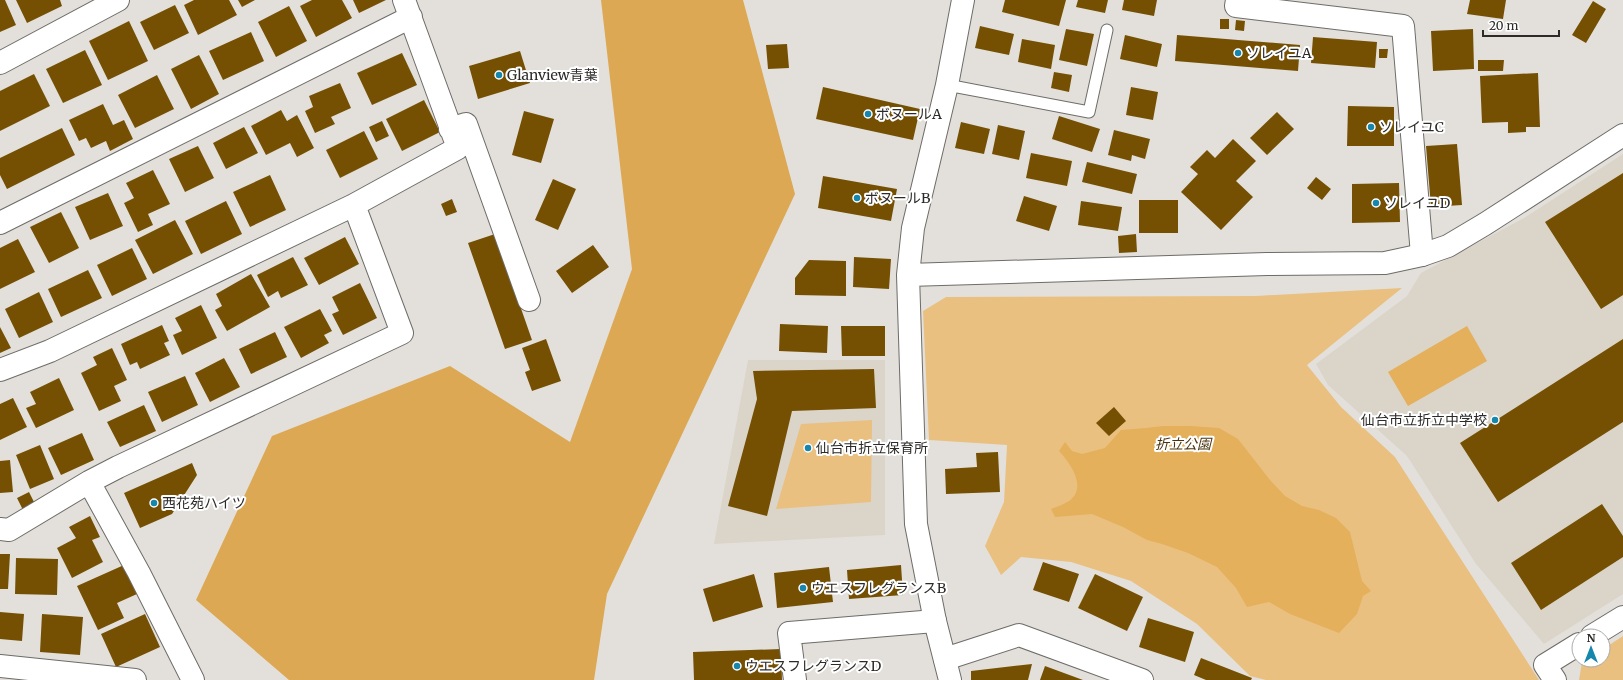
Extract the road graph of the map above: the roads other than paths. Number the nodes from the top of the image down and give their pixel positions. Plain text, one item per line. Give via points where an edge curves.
1 (118, 0) edge
2 (963, 0) edge
3 (1237, 0) edge
4 (408, 9) edge
5 (1107, 30) dead end
6 (0, 63) edge
7 (947, 85) junction
8 (450, 129) junction
9 (1623, 135) edge
10 (354, 205) junction
11 (0, 223) edge
12 (1422, 256) junction
13 (908, 275) junction
14 (529, 300) dead end
15 (0, 370) edge
16 (89, 482) junction
17 (0, 529) edge
18 (1623, 617) edge
19 (935, 621) junction
20 (1605, 628) edge
21 (1571, 649) edge
22 (945, 659) junction
23 (0, 666) edge
24 (135, 680) edge
25 (193, 680) edge
26 (796, 680) edge
27 (950, 680) edge
28 (1142, 680) edge
29 (1555, 680) edge

1 - 6 street
2 - 7 street
3 - 12 street via 1236,6 1403,26
4 - 8 street
4 - 11 street
5 - 7 lane via 1089,112
7 - 13 street via 913,228
8 - 10 street via 458,148
8 - 14 street via 466,124
9 - 12 street via 1485,224 1448,246
10 - 15 street via 50,351
10 - 16 street via 402,333
12 - 13 street via 1385,263 1259,264
13 - 19 street via 916,524
16 - 17 street via 9,530
16 - 25 street
18 - 20 street
19 - 22 street
19 - 26 street via 789,633
21 - 29 street via 1545,665
22 - 27 street
22 - 28 street via 1019,635
23 - 24 street

